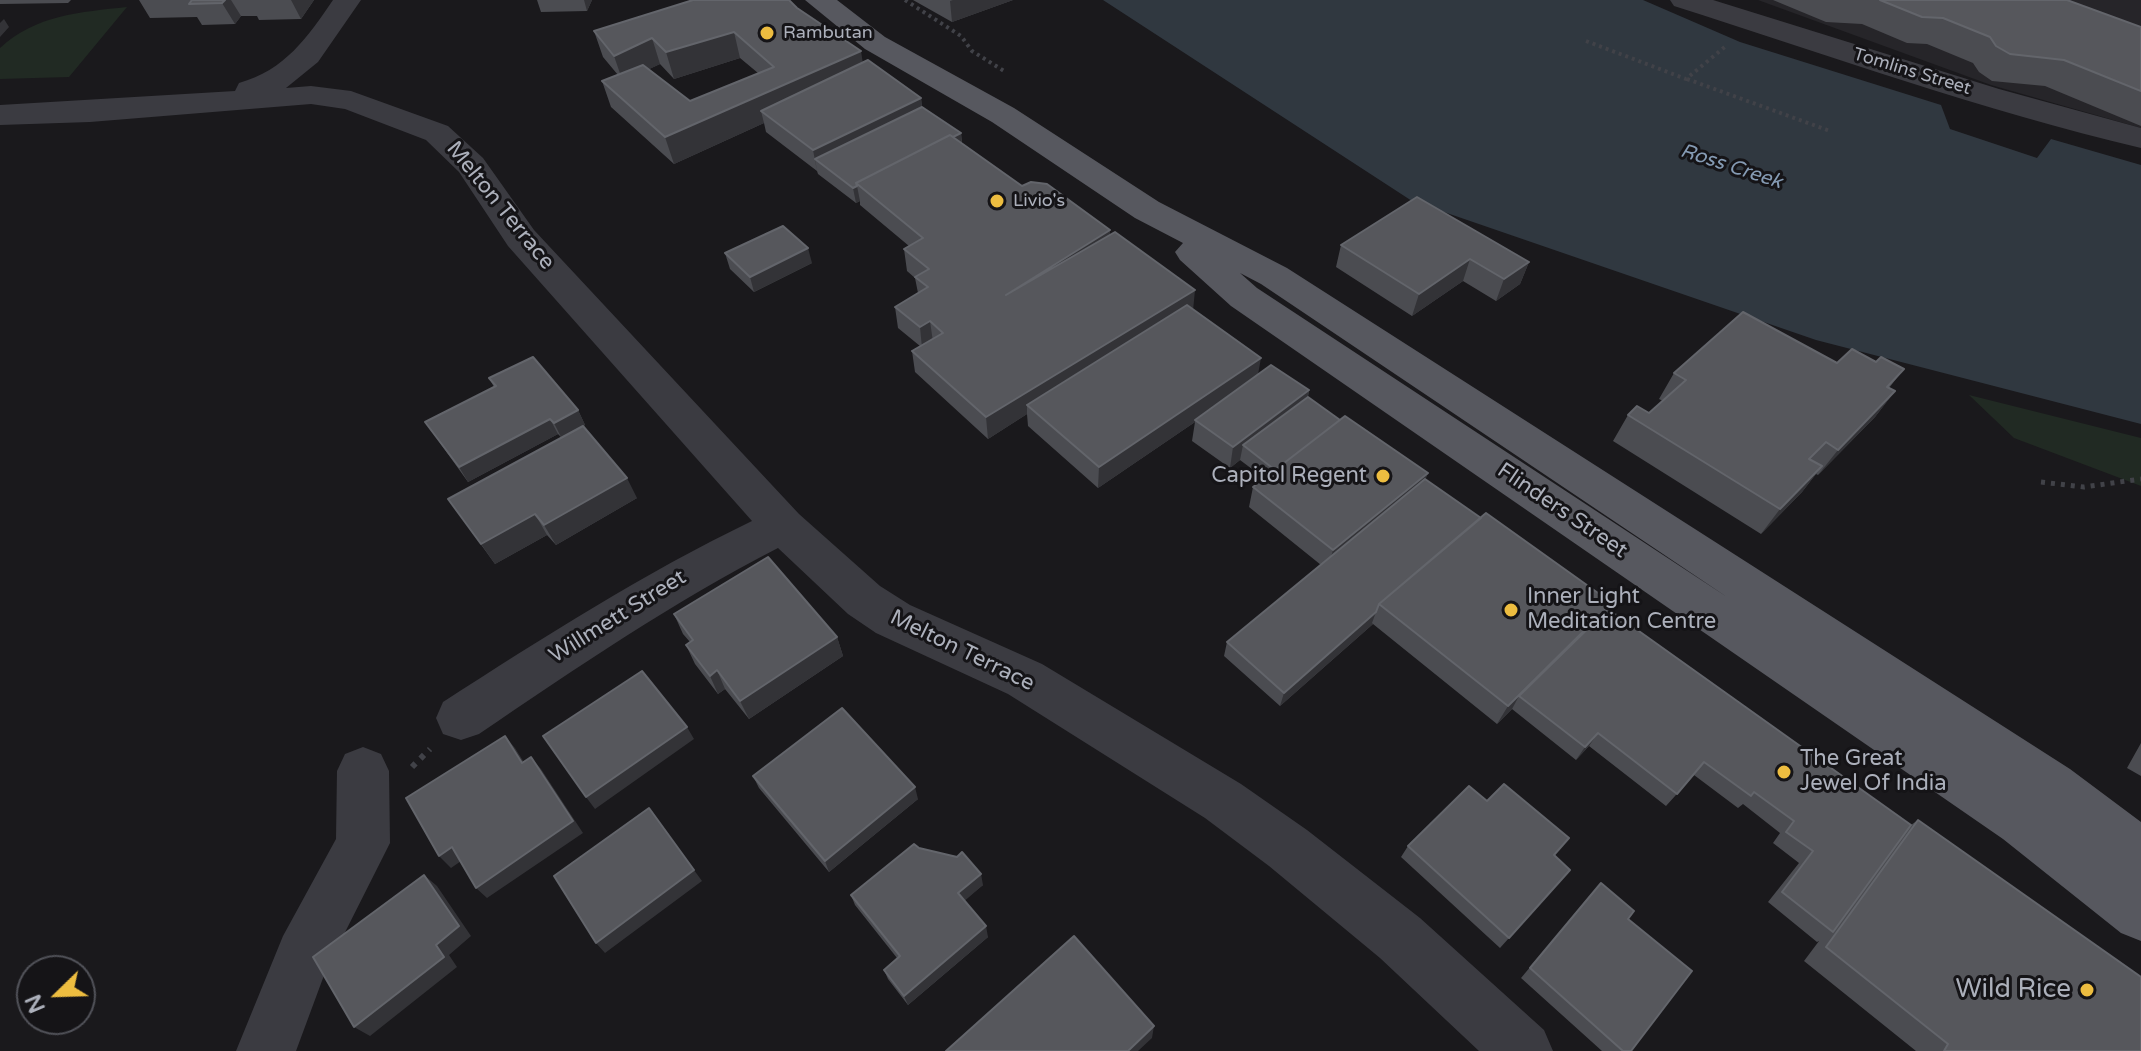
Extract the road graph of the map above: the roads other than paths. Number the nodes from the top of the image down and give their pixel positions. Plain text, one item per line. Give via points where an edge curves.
1 (347, 0) edge
2 (819, 0) edge
3 (860, 0) edge
4 (1687, 1) edge
5 (299, 66) junction
6 (3, 99) edge
7 (351, 100) junction
8 (112, 111) junction
9 (1003, 115) junction
10 (0, 136) edge
11 (2141, 138) edge
12 (1147, 210) junction
13 (783, 526) junction
14 (461, 718) dead end
15 (363, 771) dead end
16 (2141, 854) edge
17 (2141, 913) edge
18 (266, 1051) edge
19 (1523, 1051) edge

1 - 5 street
2 - 9 main road, Flinders Street via 875,43
3 - 9 main road, Flinders Street
4 - 11 street, Tomlins Street
5 - 6 street, Melton Terrace via 275,83 238,92 169,95 64,89
5 - 7 street, Melton Terrace via 301,78
6 - 8 street, Melton Terrace
7 - 8 street, Melton Terrace via 282,95
7 - 13 street, Melton Terrace via 422,125 459,151 521,238
8 - 10 street
9 - 12 main road, Flinders Street
12 - 16 main road, Flinders Street via 1274,276 2052,786
12 - 17 main road, Flinders Street via 1244,297 2022,821
13 - 14 street, Willmett Street via 692,571
13 - 19 street, Melton Terrace via 855,593 893,619 1025,679 1223,801 1347,893
15 - 18 street via 363,843 303,956

